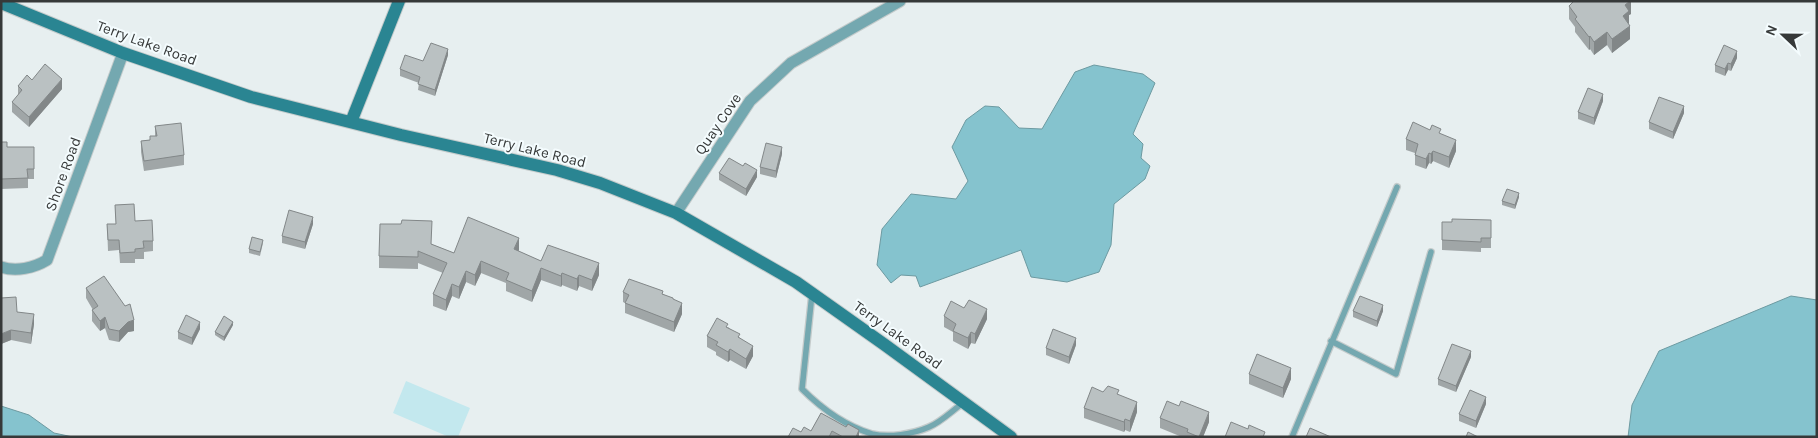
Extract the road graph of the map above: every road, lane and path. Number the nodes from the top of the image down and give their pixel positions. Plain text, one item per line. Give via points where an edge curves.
1 (399, 1) edge
2 (900, 1) edge
3 (1, 2) edge
4 (124, 53) junction
5 (351, 122) junction
6 (1398, 187) dead end
7 (676, 213) junction
8 (1432, 252) dead end
9 (1, 267) edge
10 (812, 294) junction
11 (1332, 341) junction
12 (964, 402) junction
13 (1011, 437) edge
14 (1292, 437) edge

1 - 5 main road
2 - 7 street, Quay Cove via 792,63 750,101
3 - 4 main road, Terry Lake Road
4 - 5 main road, Terry Lake Road via 251,97
4 - 9 street, Shore Road via 47,260 24,269
5 - 7 main road, Terry Lake Road via 557,170
6 - 11 lane
7 - 10 main road, Terry Lake Road
8 - 11 lane via 1396,374
10 - 12 main road, Terry Lake Road
10 - 12 lane via 802,389 836,417 874,435 900,436 930,427
11 - 14 lane
12 - 13 main road, Terry Lake Road

